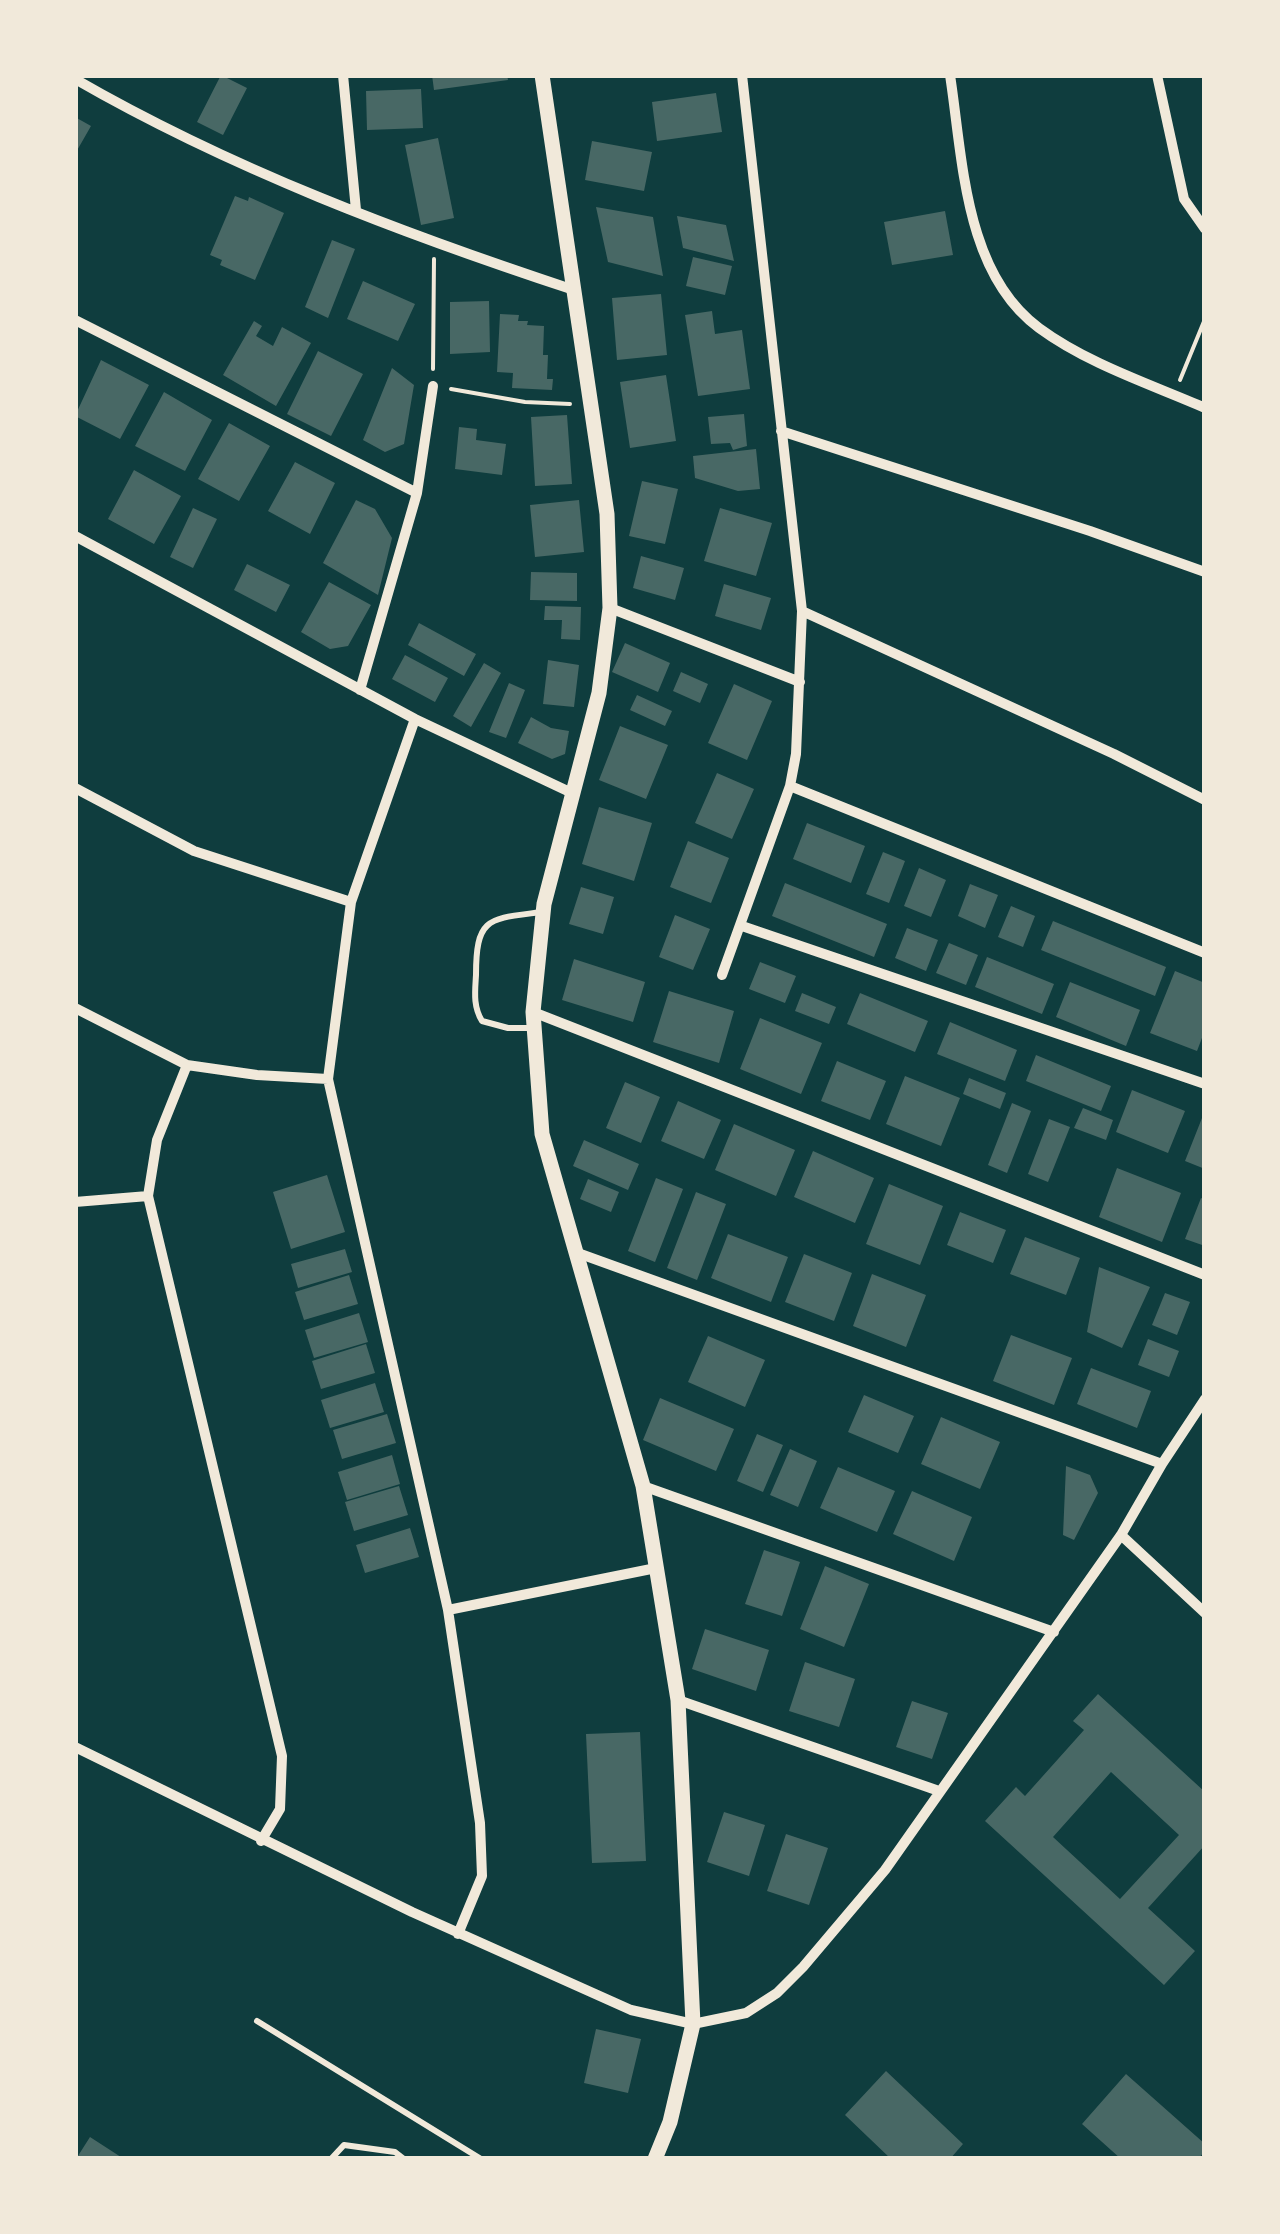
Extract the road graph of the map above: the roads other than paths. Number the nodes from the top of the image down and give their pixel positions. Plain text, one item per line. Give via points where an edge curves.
1 (343, 75) edge
2 (542, 75) edge
3 (742, 75) edge
4 (950, 75) edge
5 (1156, 75) edge
6 (75, 79) edge
7 (356, 210) junction
8 (1205, 230) edge
9 (574, 290) junction
10 (75, 320) edge
11 (433, 386) road end
12 (1205, 408) edge
13 (781, 431) junction
14 (417, 493) junction
15 (75, 536) edge
16 (1205, 572) edge
17 (610, 608) junction
18 (802, 611) junction
19 (800, 682) junction
20 (360, 690) junction
21 (415, 719) junction
22 (790, 786) junction
23 (75, 788) edge
24 (574, 794) junction
25 (1205, 800) edge
26 (352, 902) junction
27 (544, 908) junction
28 (742, 926) junction
29 (1205, 953) edge
30 (722, 975) dead end
31 (75, 1008) edge
32 (534, 1020) junction
33 (187, 1066) junction
34 (328, 1079) junction
35 (1205, 1084) edge
36 (148, 1196) junction
37 (75, 1202) edge
38 (574, 1252) junction
39 (1205, 1275) edge
40 (1205, 1399) edge
41 (1162, 1464) junction
42 (643, 1486) junction
43 (1121, 1535) junction
44 (656, 1568) junction
45 (448, 1610) junction
46 (1205, 1613) edge
47 (1054, 1632) junction
48 (678, 1700) junction
49 (75, 1747) edge
50 (939, 1791) junction
51 (262, 1841) junction
52 (458, 1934) junction
53 (256, 2021) dead end
54 (692, 2024) junction
55 (332, 2159) edge
56 (404, 2159) edge
57 (481, 2159) edge
58 (655, 2159) edge

1 - 7 street
2 - 9 street
3 - 13 street
4 - 12 street via 970,206 990,269 1012,304 1081,354
5 - 8 street via 1184,198
6 - 7 street via 122,107
7 - 9 street via 434,244
9 - 17 street via 607,514
10 - 14 street
11 - 14 street
13 - 16 street
13 - 18 street
14 - 20 street
15 - 20 street
17 - 19 street
17 - 24 street
18 - 19 street
18 - 25 street
19 - 22 street
20 - 21 street
21 - 24 street
21 - 26 street
22 - 28 street
22 - 29 street
23 - 26 street via 194,851
24 - 27 street
26 - 34 street
27 - 32 street
27 - 32 lane via 496,919 476,943 475,1009 482,1021 508,1028
28 - 30 street
28 - 35 street
31 - 33 street
32 - 38 street via 542,1134
32 - 39 street
33 - 34 street
33 - 36 street via 157,1140
34 - 45 street
36 - 37 street
36 - 51 street via 282,1756 280,1809
38 - 41 street
38 - 42 street
40 - 41 street
41 - 43 street
42 - 44 street
42 - 47 street
43 - 46 street
43 - 47 street
44 - 45 street
44 - 48 street
45 - 52 street via 482,1876
47 - 50 street
48 - 50 street
48 - 54 street
49 - 51 street
50 - 54 street via 885,1870 777,1993 746,2014
51 - 52 street
52 - 54 street via 630,2010
53 - 57 lane
54 - 58 street
55 - 56 lane via 344,2146

